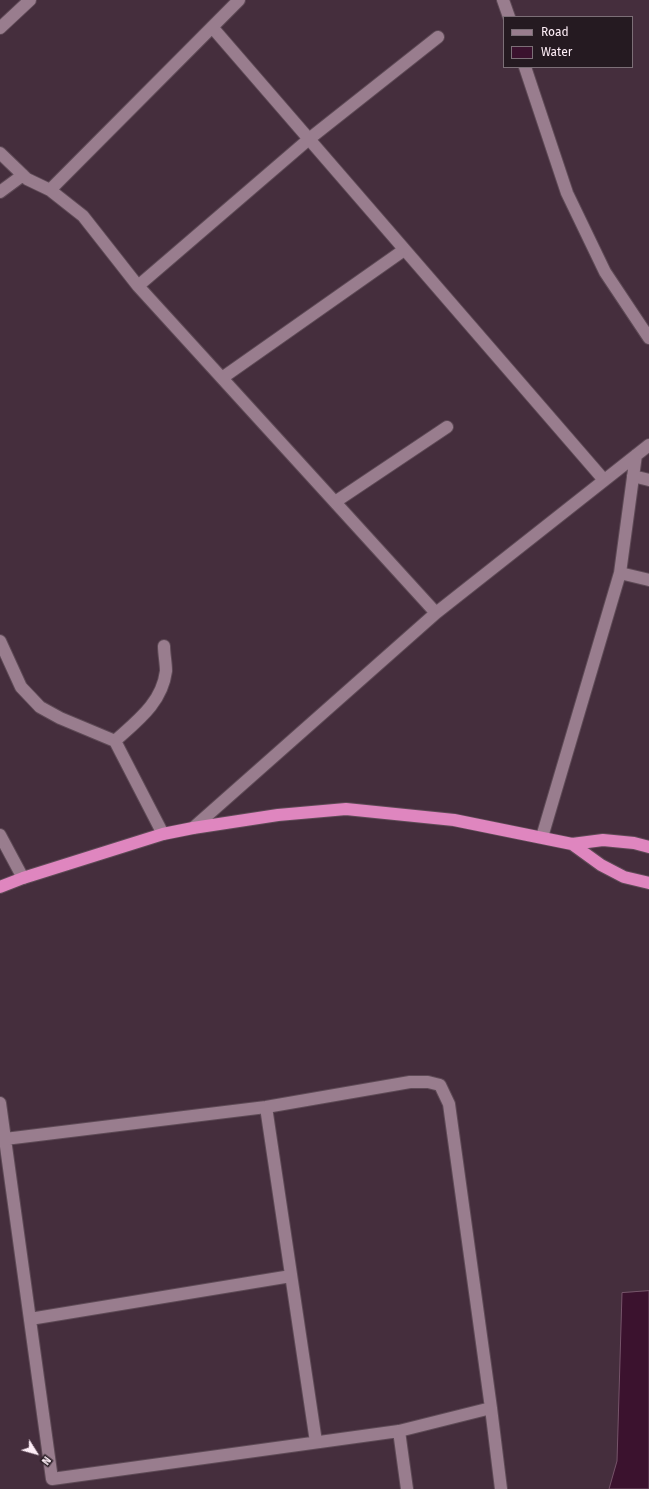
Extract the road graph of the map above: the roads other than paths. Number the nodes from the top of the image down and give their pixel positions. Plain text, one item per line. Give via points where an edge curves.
1 (30, 0) edge
2 (239, 0) edge
3 (503, 0) edge
4 (509, 16) edge
5 (212, 27) junction
6 (0, 28) edge
7 (438, 37) dead end
8 (525, 68) edge
9 (309, 139) junction
10 (0, 153) edge
11 (23, 175) junction
12 (50, 190) junction
13 (0, 192) edge
14 (404, 250) junction
15 (138, 286) junction
16 (649, 338) edge
17 (222, 378) junction
18 (447, 427) dead end
19 (649, 445) edge
20 (636, 455) junction
21 (633, 476) junction
22 (604, 480) junction
23 (649, 480) edge
24 (335, 502) junction
25 (620, 573) junction
26 (649, 580) edge
27 (436, 613) junction
28 (0, 641) edge
29 (164, 646) dead end
30 (115, 741) junction
31 (193, 828) junction
32 (0, 834) edge
33 (163, 834) junction
34 (542, 837) junction
35 (572, 844) junction
36 (649, 847) edge
37 (23, 878) junction
38 (649, 883) edge
39 (0, 887) edge
40 (0, 1103) edge
41 (266, 1106) junction
42 (6, 1139) junction
43 (291, 1276) junction
44 (30, 1320) junction
45 (491, 1408) junction
46 (399, 1431) junction
47 (316, 1442) junction
48 (53, 1484) edge
49 (407, 1489) edge
50 (500, 1489) edge

1 - 6 street
2 - 5 street
3 - 4 street
5 - 9 street
5 - 12 street
7 - 9 street
8 - 16 street via 567,193 605,272
9 - 14 street
9 - 15 street
10 - 11 street
11 - 12 street
11 - 13 street
12 - 15 street via 83,216
14 - 17 street
14 - 22 street
15 - 17 street
17 - 24 street
18 - 24 street
19 - 20 street
20 - 21 street
20 - 22 street
21 - 23 street
21 - 25 street
22 - 27 street
24 - 27 street
25 - 26 street
25 - 34 street
27 - 31 street
28 - 30 street via 21,688 40,707
29 - 30 street via 166,671 158,698
30 - 33 street
31 - 33 highway
31 - 34 highway via 278,815 346,809 454,820
32 - 37 street
33 - 37 highway
34 - 35 highway
35 - 36 highway via 603,840
35 - 38 highway via 601,865 624,877
37 - 39 highway
40 - 42 street
41 - 42 street
41 - 43 street
41 - 45 street via 410,1082 440,1085 449,1104
42 - 44 street
43 - 44 street
43 - 47 street
44 - 48 street
45 - 46 street
45 - 50 street
46 - 47 street
46 - 49 street
47 - 48 street

